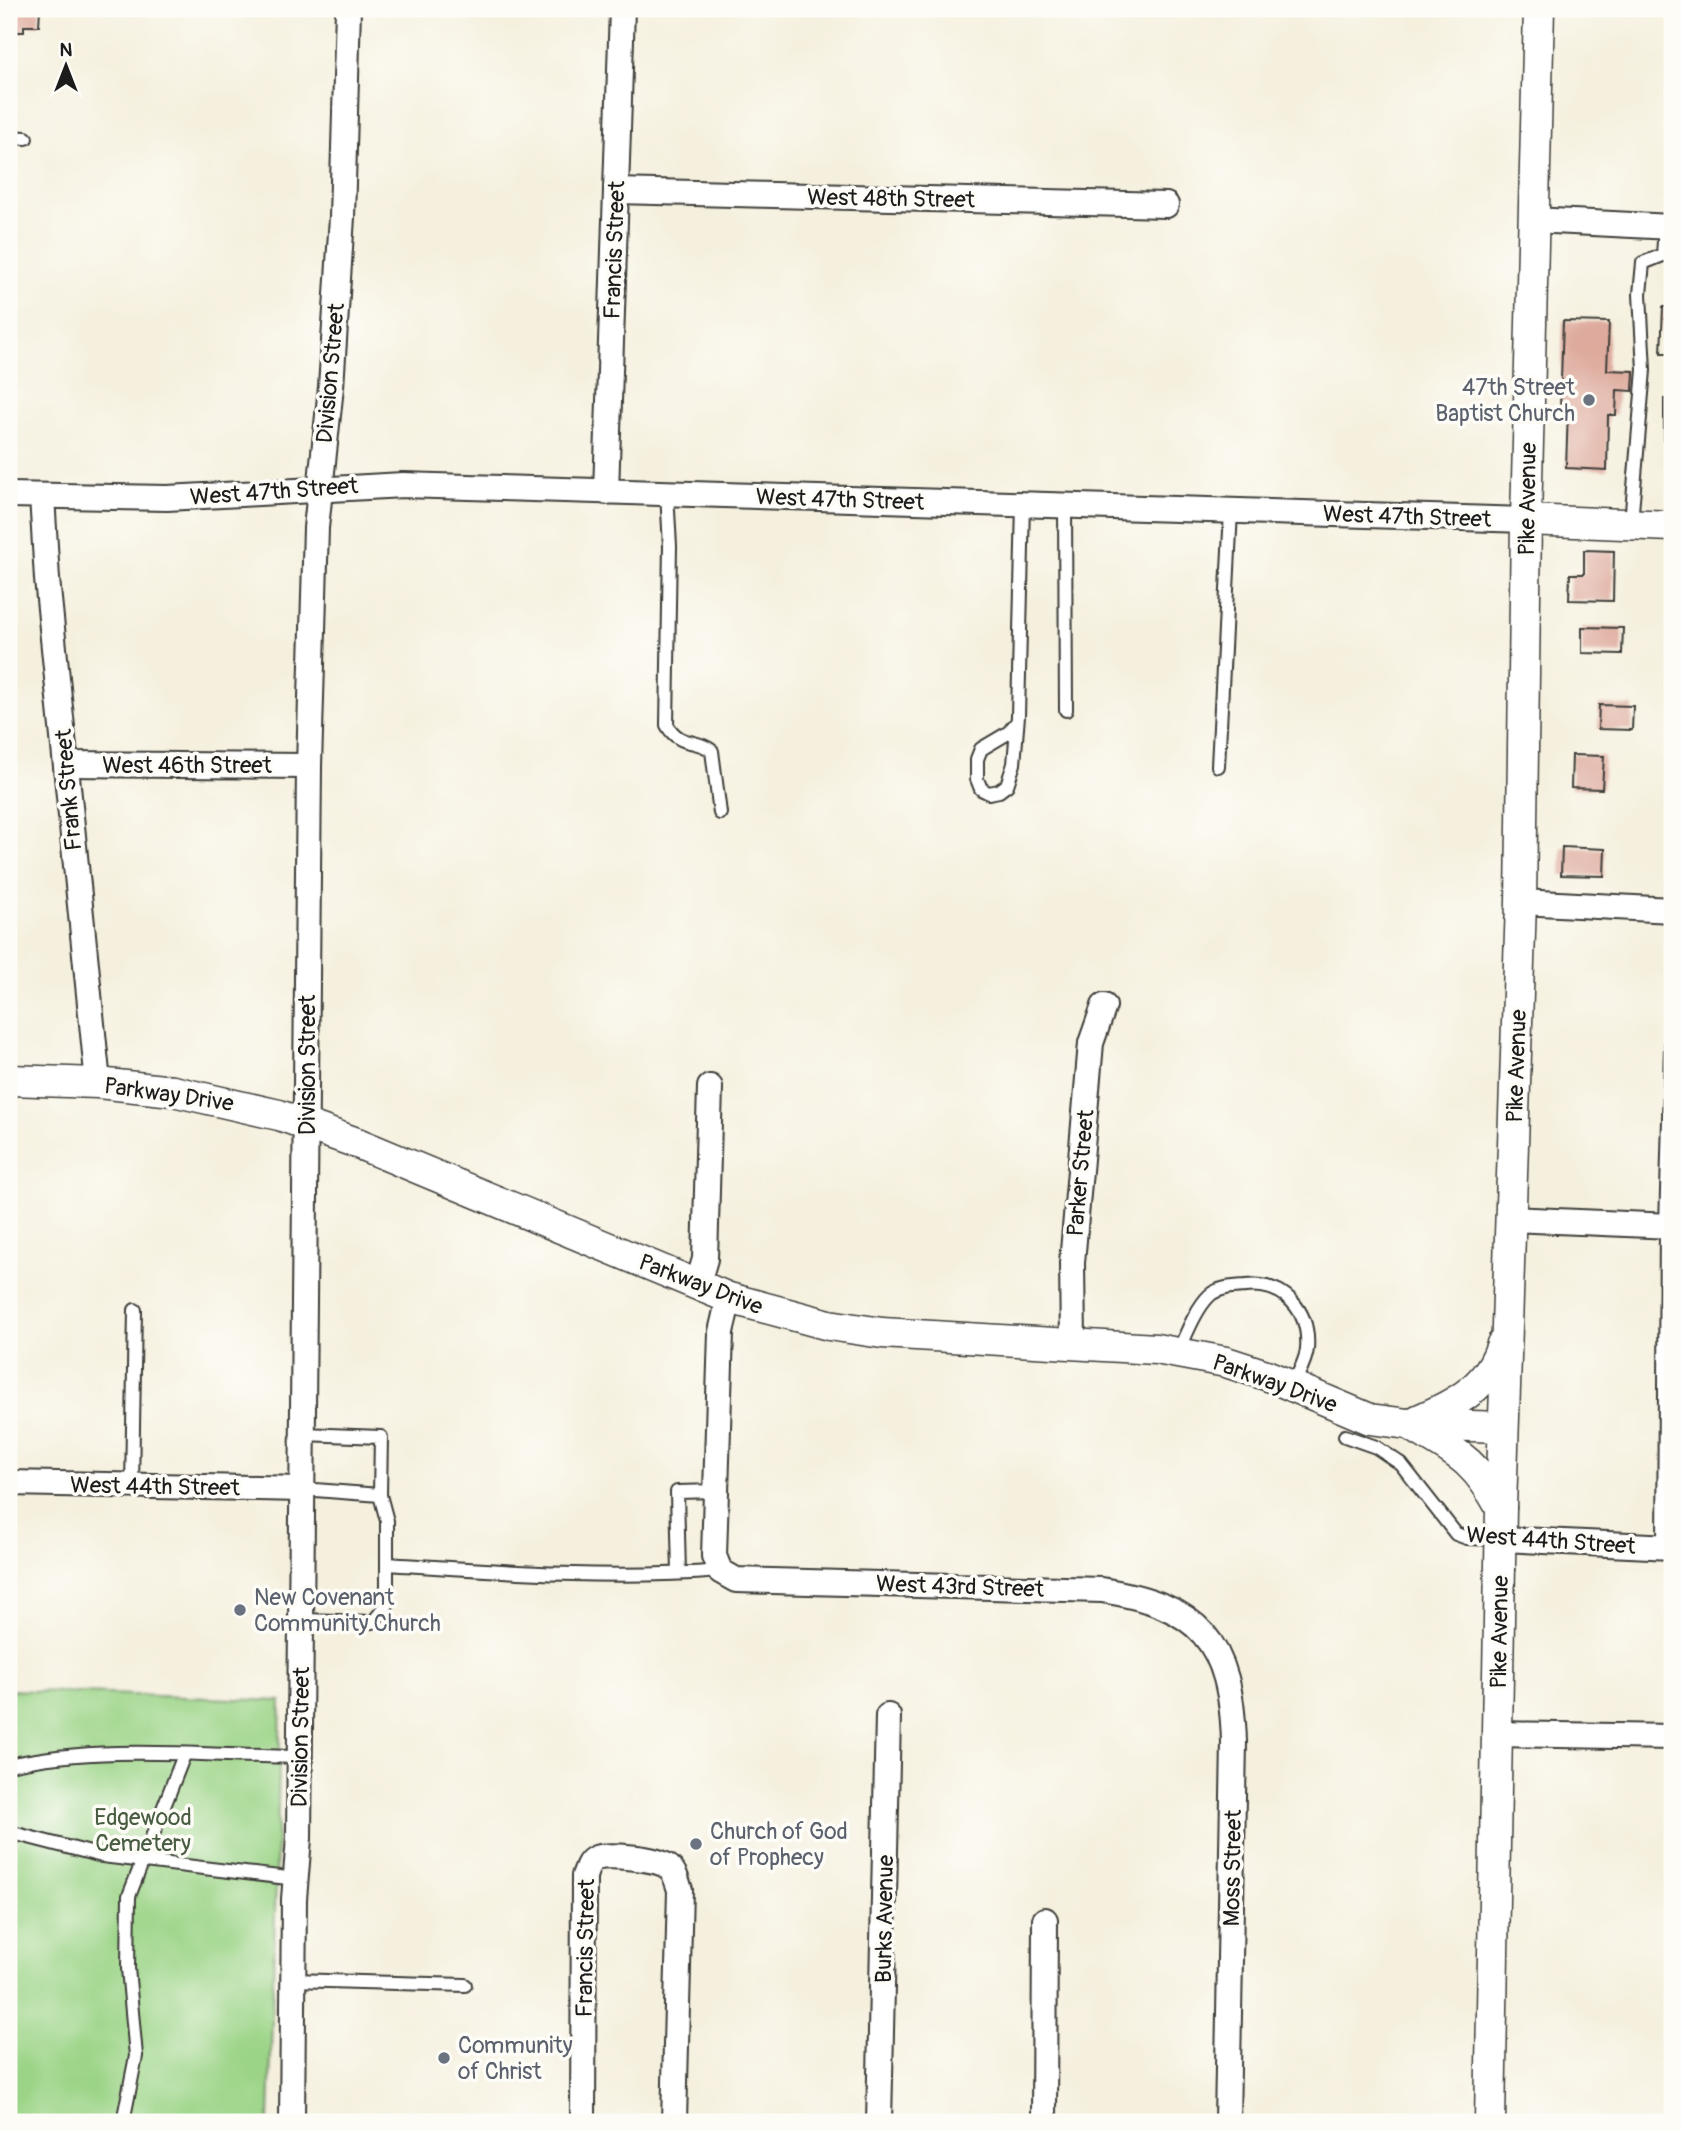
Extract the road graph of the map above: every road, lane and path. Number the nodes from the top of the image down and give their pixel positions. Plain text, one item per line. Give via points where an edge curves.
1 (348, 9) edge
2 (622, 9) edge
3 (1539, 9) edge
4 (9, 137) edge
5 (26, 138) dead end
6 (616, 191) junction
7 (1166, 205) dead end
8 (1533, 220) junction
9 (1669, 227) edge
10 (320, 488) junction
11 (606, 492) junction
12 (667, 494) junction
13 (9, 495) edge
14 (42, 496) junction
15 (1023, 504) junction
16 (1065, 505) junction
17 (1231, 511) junction
18 (1526, 520) junction
19 (1672, 526) edge
20 (1631, 527) junction
21 (1066, 710) dead end
22 (1017, 722) junction
23 (66, 764) junction
24 (309, 766) junction
25 (1219, 766) dead end
26 (720, 813) dead end
27 (1521, 902) junction
28 (1672, 910) edge
29 (1104, 1006) dead end
30 (1672, 1012) edge
31 (9, 1080) edge
32 (98, 1083) junction
33 (710, 1087) dead end
34 (307, 1125) junction
35 (1511, 1219) junction
36 (1669, 1226) edge
37 (697, 1286) junction
38 (729, 1298) junction
39 (135, 1310) dead end
40 (1507, 1327) junction
41 (1073, 1343) junction
42 (1178, 1352) junction
43 (1293, 1385) junction
44 (1408, 1424) junction
45 (1503, 1427) junction
46 (303, 1434) junction
47 (1345, 1436) dead end
48 (9, 1483) edge
49 (132, 1486) junction
50 (302, 1489) junction
51 (716, 1491) junction
52 (380, 1495) junction
53 (1501, 1508) junction
54 (1501, 1539) junction
55 (1668, 1547) edge
56 (387, 1563) junction
57 (720, 1571) junction
58 (679, 1573) junction
59 (301, 1620) junction
60 (1195, 1624) joint
61 (888, 1716) dead end
62 (1497, 1734) junction
63 (1672, 1737) edge
64 (184, 1755) junction
65 (299, 1757) junction
66 (9, 1765) edge
67 (9, 1832) edge
68 (141, 1860) junction
69 (296, 1879) junction
70 (1045, 1920) dead end
71 (293, 1980) junction
72 (465, 1985) dead end
73 (123, 2122) edge
74 (292, 2122) edge
75 (583, 2122) edge
76 (674, 2122) edge
77 (879, 2122) edge
78 (1044, 2122) edge
79 (1227, 2122) edge
80 (1490, 2122) edge

1 - 10 street, Division Street via 342,217
2 - 6 street, Francis Street
3 - 8 street, Pike Avenue
4 - 5 lane
6 - 7 street, West 48th Street
6 - 11 street, Francis Street
8 - 9 street
8 - 18 street, Pike Avenue
9 - 20 lane via 1663,255 1643,263 1644,370
10 - 11 street, West 47th Street via 403,485
10 - 14 street, West 47th Street via 167,498
10 - 24 street, Division Street
11 - 12 street, West 47th Street
12 - 15 street, West 47th Street
12 - 26 lane via 671,573 667,725 684,742 712,751
13 - 14 street, West 47th Street
14 - 23 street, Frank Street
15 - 16 street, West 47th Street
15 - 22 lane
16 - 17 street, West 47th Street
16 - 21 lane
17 - 18 street, West 47th Street
17 - 25 lane
18 - 20 street, West 47th Street
18 - 27 street, Pike Avenue
19 - 20 street, West 47th Street
22 - 22 lane via 1011,778 999,791 989,793 977,779 977,759 981,750
23 - 24 street, West 46th Street
23 - 32 street, Frank Street
24 - 34 street, Division Street
27 - 28 street
27 - 35 street, Pike Avenue
29 - 41 street, Parker Street via 1091,1043 1072,1263
30 - 36 lane
31 - 32 street, Parkway Drive
32 - 34 street, Parkway Drive via 224,1100
33 - 37 street via 705,1259
34 - 37 street, Parkway Drive
34 - 46 street, Division Street
35 - 36 street
35 - 40 street, Pike Avenue
36 - 55 lane
37 - 38 street, Parkway Drive
38 - 41 street, Parkway Drive via 829,1325 882,1333
38 - 51 street via 721,1332
39 - 49 lane
40 - 44 street, Parkway Drive via 1496,1363 1478,1387 1452,1406
40 - 45 street, Pike Avenue
41 - 42 street, Parkway Drive
42 - 43 street, Parkway Drive
42 - 43 lane via 1209,1295 1243,1286 1273,1289 1290,1296 1306,1331 1307,1352
43 - 44 street, Parkway Drive via 1370,1419
44 - 45 street, Parkway Drive
44 - 53 street, Parkway Drive via 1465,1458 1483,1476
45 - 53 street, Pike Avenue
46 - 50 street, Division Street
46 - 52 lane via 381,1437
47 - 54 lane, West 44th Street via 1376,1447 1401,1464 1456,1534
48 - 49 street, West 44th Street
49 - 50 street, West 44th Street
50 - 52 lane
50 - 59 street, Division Street
51 - 57 street via 714,1556
51 - 58 lane via 677,1492
52 - 56 lane via 387,1521
53 - 54 street, Pike Avenue
54 - 55 street, West 44th Street
54 - 62 street, Pike Avenue
56 - 58 lane via 503,1572
56 - 59 lane via 387,1605 373,1622
57 - 58 lane
57 - 60 street, West 43rd Street via 736,1580 1102,1590 1162,1604
59 - 65 street, Division Street
60 - 79 street, Moss Street via 1221,1666 1234,1720
61 - 77 street, Burks Avenue
62 - 63 street
62 - 80 street, Pike Avenue
64 - 65 lane
64 - 66 lane via 37,1759
64 - 68 lane
65 - 69 street, Division Street
67 - 68 lane via 102,1856
68 - 69 lane
68 - 73 lane via 129,1896 128,1968 136,2056
69 - 71 street, Division Street
70 - 78 street
71 - 72 lane
71 - 74 street, Division Street
75 - 76 street, Francis Street via 584,1876 597,1858 655,1860 674,1874 680,1890

